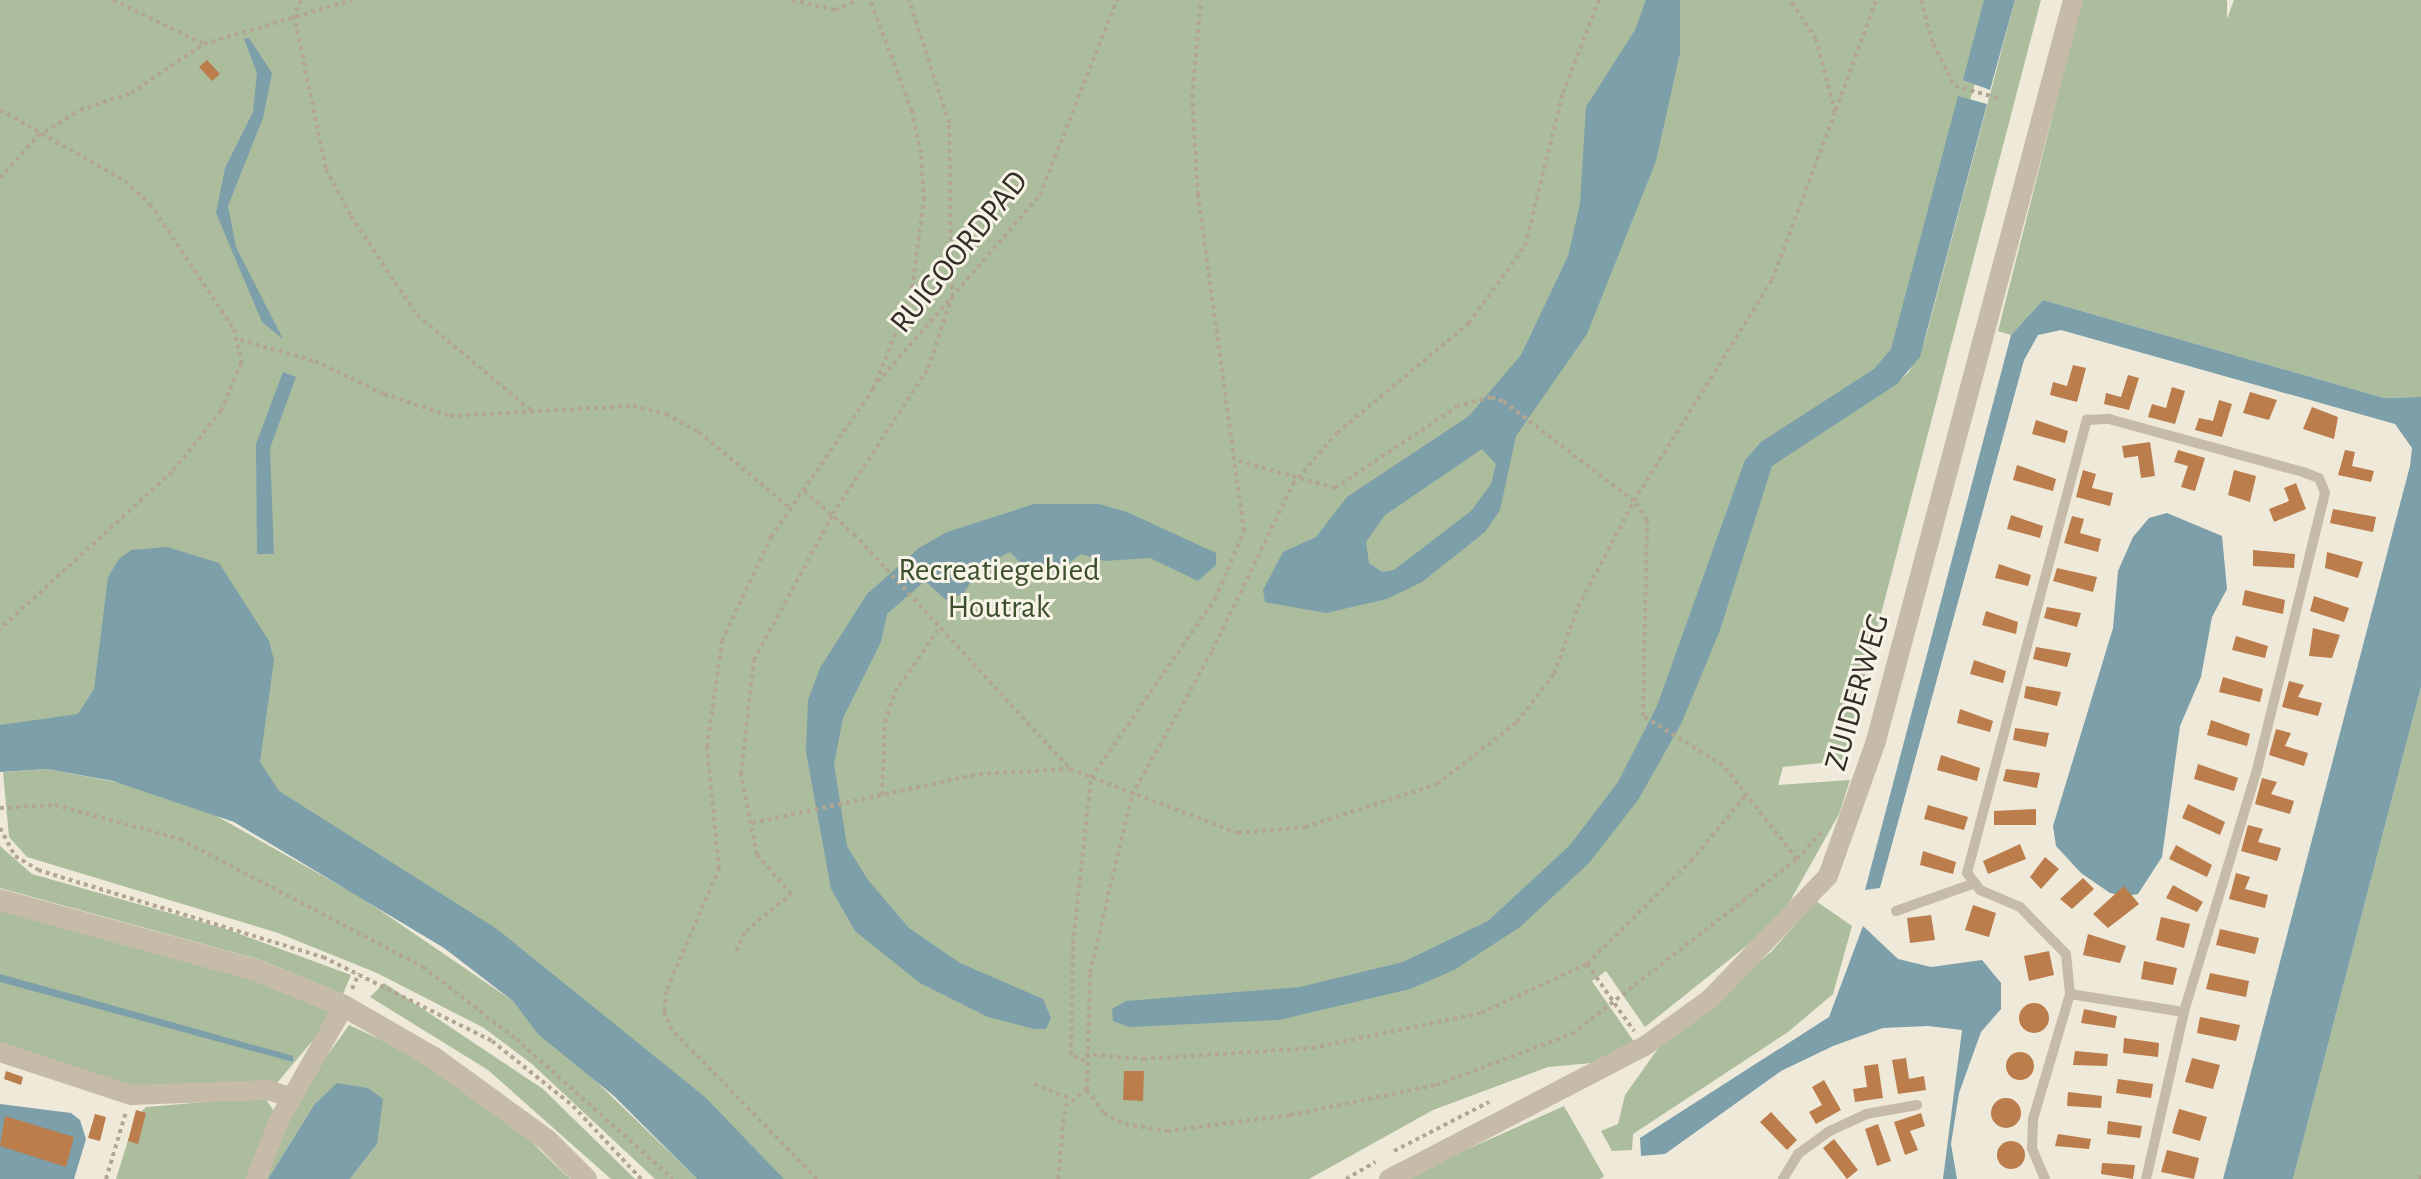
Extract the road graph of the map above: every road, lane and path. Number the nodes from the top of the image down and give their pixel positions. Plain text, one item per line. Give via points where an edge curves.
1 (113, 0) edge
2 (301, 0) edge
3 (352, 0) edge
4 (792, 0) edge
5 (857, 0) edge
6 (870, 0) edge
7 (909, 0) edge
8 (1117, 0) edge
9 (1201, 0) edge
10 (1599, 0) edge
11 (1790, 0) edge
12 (1876, 0) edge
13 (1921, 0) edge
14 (2073, 0) edge
15 (294, 15) junction
16 (204, 44) junction
17 (1998, 98) dead end
18 (0, 110) edge
19 (1835, 112) junction
20 (38, 136) junction
21 (0, 178) edge
22 (952, 297) junction
23 (240, 340) junction
24 (873, 389) junction
25 (535, 413) junction
26 (1238, 461) junction
27 (1298, 478) junction
28 (804, 491) junction
29 (1634, 501) junction
30 (791, 509) junction
31 (833, 514) junction
32 (0, 629) edge
33 (938, 630) junction
34 (1070, 769) junction
35 (1091, 778) junction
36 (882, 795) junction
37 (1132, 795) junction
38 (1745, 796) junction
39 (0, 808) edge
40 (752, 823) junction
41 (0, 828) edge
42 (1975, 883) junction
43 (0, 900) edge
44 (1896, 911) dead end
45 (736, 951) dead end
46 (1587, 964) junction
47 (2070, 994) junction
48 (1616, 1004) junction
49 (344, 1006) junction
50 (2184, 1012) junction
51 (1645, 1046) junction
52 (0, 1052) edge
53 (1085, 1054) junction
54 (1085, 1061) junction
55 (1034, 1084) dead end
56 (1087, 1090) junction
57 (131, 1095) junction
58 (292, 1098) junction
59 (1068, 1098) junction
60 (1917, 1105) dead end
61 (106, 1179) edge
62 (256, 1179) edge
63 (586, 1179) edge
64 (641, 1179) edge
65 (673, 1179) edge
66 (817, 1179) edge
67 (1058, 1179) edge
68 (1389, 1179) edge
69 (1783, 1179) edge
70 (2045, 1179) edge
71 (2146, 1179) edge

1 - 16 path
2 - 15 path
3 - 15 path
4 - 5 path via 835,10
6 - 24 path via 912,111 924,200 904,324
7 - 22 path via 949,123
8 - 22 path, RUIGOORDPAD via 1040,195
9 - 26 path via 1192,97 1198,195
10 - 27 path via 1563,93 1538,207 1510,270 1469,323 1337,433
11 - 19 path via 1816,39
12 - 19 path
13 - 17 path via 1955,86
14 - 51 street, ZUIDERWEG via 1876,741 1841,850 1814,894 1710,999
15 - 16 path
15 - 25 path via 326,169 351,216 417,315
16 - 20 path via 131,93 80,110
18 - 20 path
19 - 29 path via 1772,280 1740,340
20 - 21 path
20 - 23 path via 125,181 150,204 184,246
22 - 24 path, RUIGOORDPAD
22 - 31 path via 928,368
23 - 25 path via 315,361 450,416
23 - 32 path via 235,384 200,440
24 - 28 path
25 - 30 path via 633,406 683,421
26 - 27 path
26 - 35 path via 1244,531 1237,559
27 - 29 path via 1335,488 1458,406 1491,397
27 - 37 path
28 - 30 path
28 - 31 path
29 - 37 path via 1578,607 1554,674 1517,722 1437,784 1273,834 1238,833
29 - 38 path via 1650,532 1643,716 1723,765
30 - 66 path via 747,580 722,641 707,747 719,869 667,989 664,1011 672,1030
31 - 33 path
31 - 40 path via 754,660 741,774
33 - 34 path
33 - 36 path via 890,707 880,743
34 - 35 path
34 - 36 path via 979,774
35 - 37 path
35 - 54 path via 1073,959 1071,1055
36 - 40 path
37 - 53 path via 1090,973
38 - 46 path via 1691,861
38 - 48 path via 1797,859 1707,923
39 - 65 path via 55,805 180,839 423,967 516,1039
40 - 45 path via 757,855 791,894 746,931
41 - 64 path via 15,856 38,870 275,940 359,973 492,1041 573,1106
42 - 44 lane
42 - 47 lane via 2020,907 2066,954
42 - 50 lane via 1967,873 1974,840 2087,420 2109,419 2206,441 2319,478 2325,493 2321,520 2256,773
43 - 49 street via 253,969
46 - 48 path
46 - 53 path via 1481,1013 1312,1048 1143,1059
47 - 50 lane
47 - 70 lane via 2033,1119 2032,1149
48 - 51 path
48 - 56 path via 1572,1034 1520,1057 1436,1085 1290,1115 1146,1129 1104,1113
49 - 58 street
49 - 63 street via 434,1058 547,1140
50 - 71 lane
51 - 68 street, ZUIDERWEG
52 - 57 street
53 - 54 path
54 - 56 path
55 - 59 path
56 - 59 path
57 - 58 street via 268,1090
57 - 61 path
58 - 62 street
59 - 67 path
60 - 69 lane via 1866,1114 1830,1131 1798,1154

